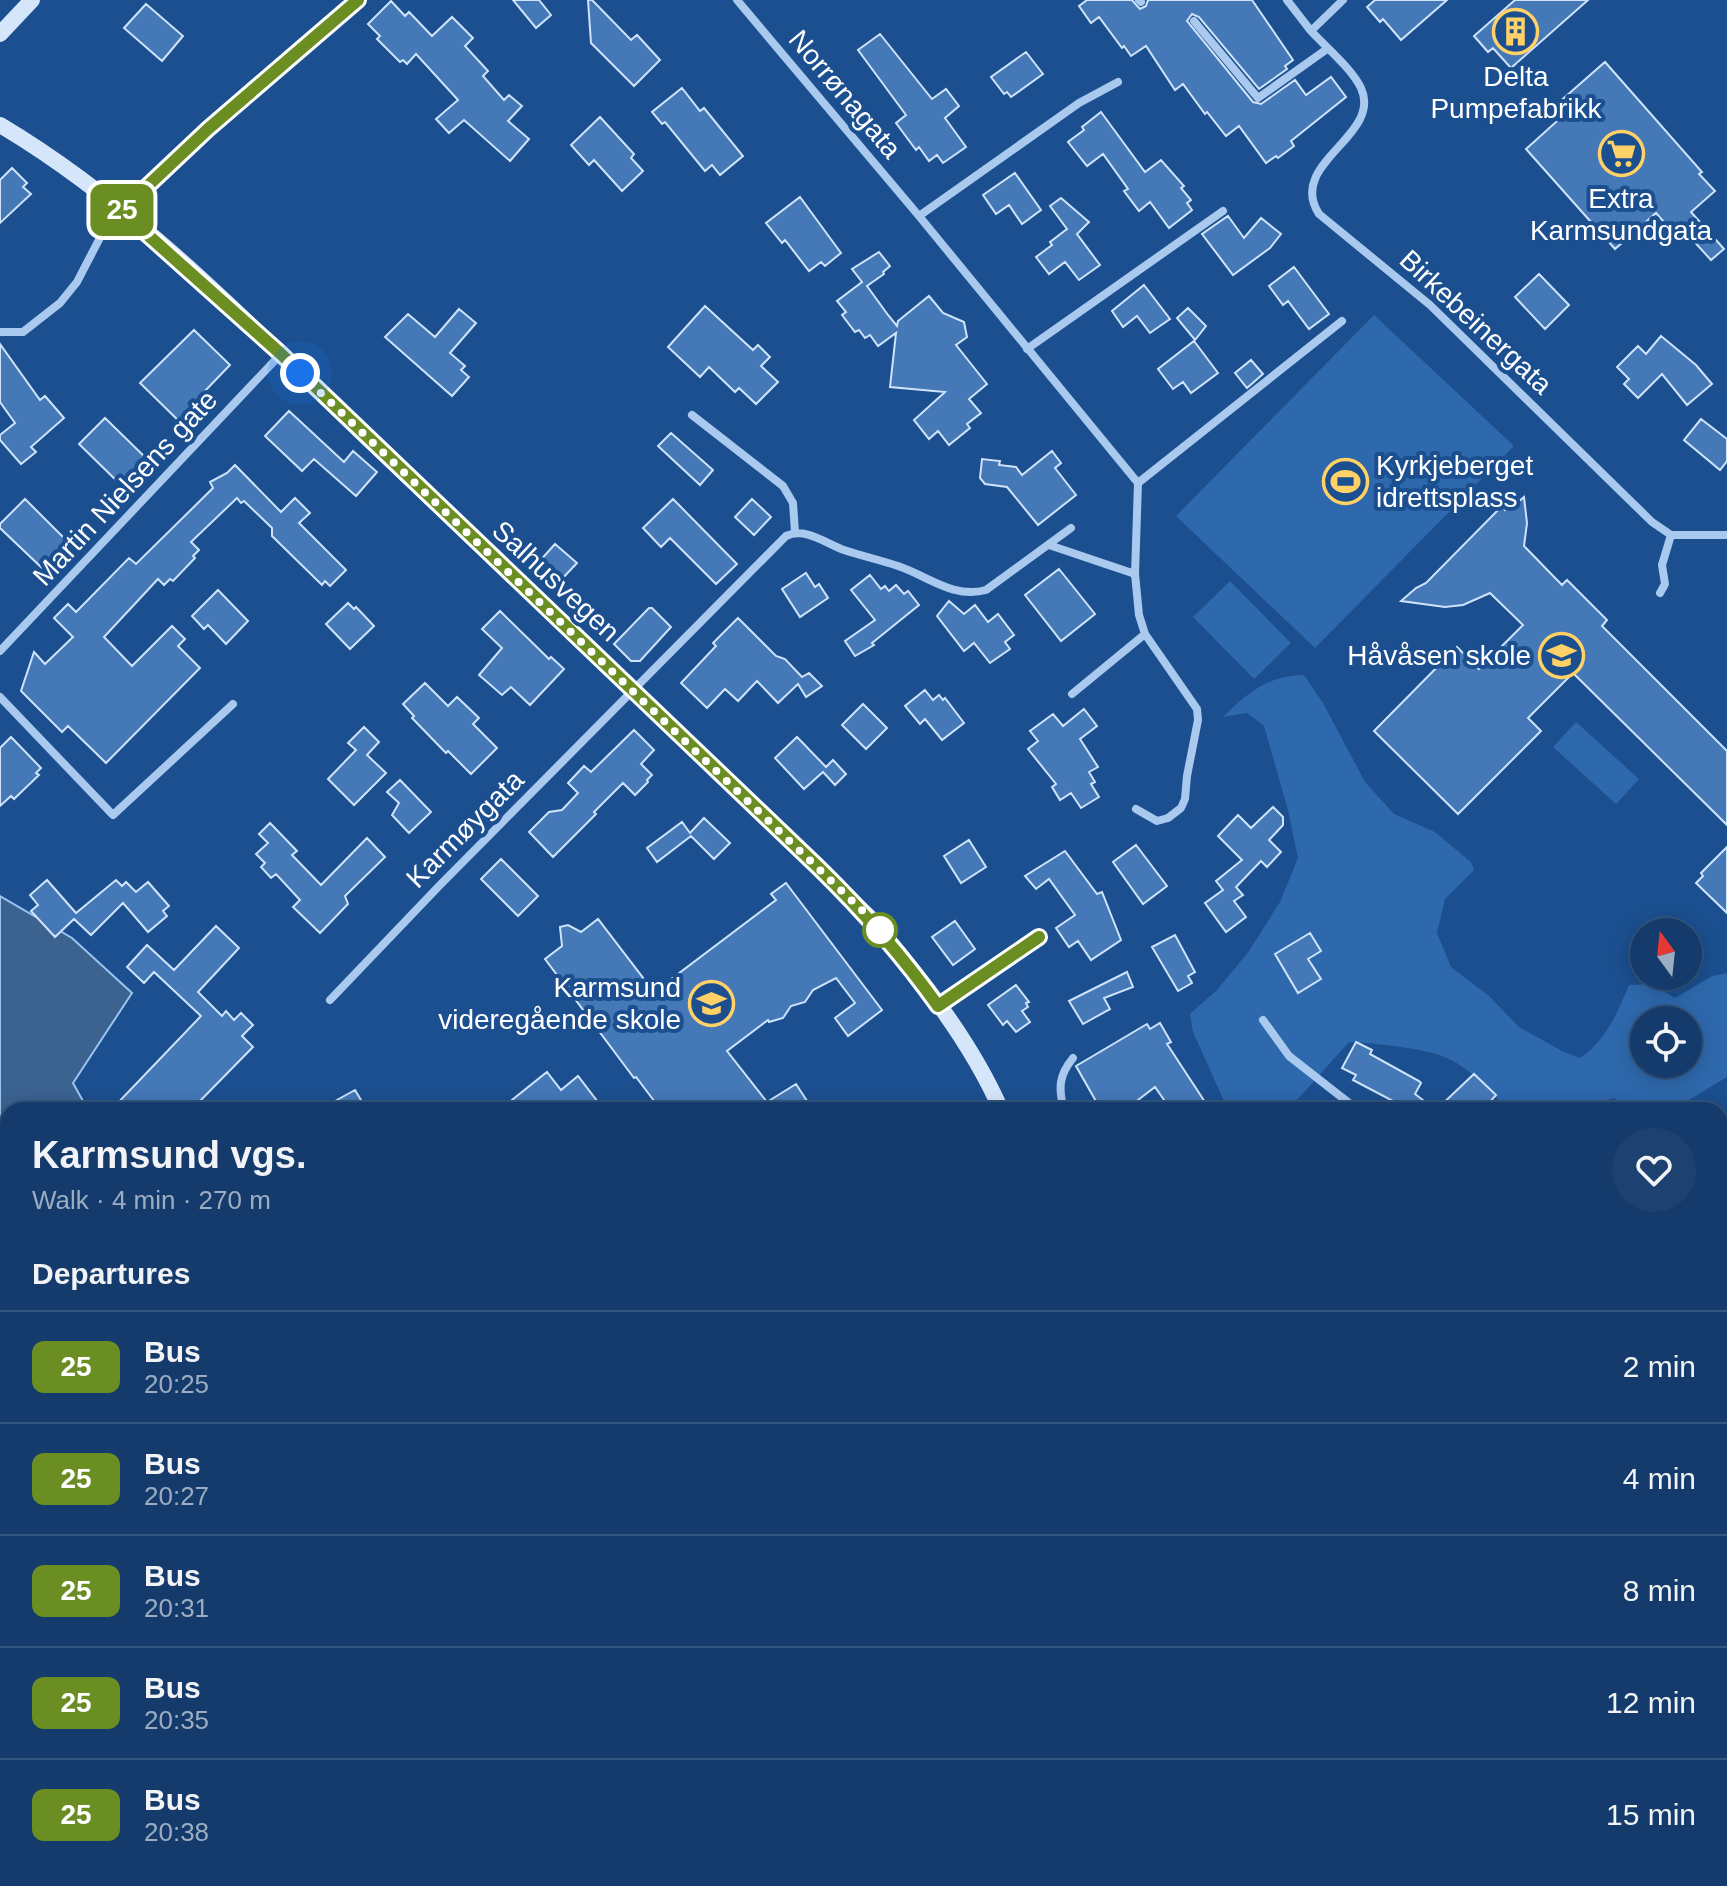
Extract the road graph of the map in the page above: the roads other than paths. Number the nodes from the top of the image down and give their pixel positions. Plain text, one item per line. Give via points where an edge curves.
1 (31, 0) edge
2 (358, 0) edge
3 (737, 0) edge
4 (1287, 0) edge
5 (1343, 0) edge
6 (0, 16) edge
7 (1194, 21) dead end
8 (1311, 31) junction
9 (0, 34) edge
10 (1327, 49) junction
11 (1118, 82) dead end
12 (0, 115) edge
13 (0, 125) edge
14 (18, 136) junction
15 (121, 211) junction
16 (1223, 211) dead end
17 (919, 216) junction
18 (1342, 321) dead end
19 (0, 332) edge
20 (1027, 349) junction
21 (281, 354) junction
22 (692, 415) dead end
23 (1138, 483) junction
24 (1071, 528) dead end
25 (795, 532) junction
26 (1671, 535) junction
27 (1727, 535) edge
28 (1049, 545) junction
29 (1135, 574) junction
30 (1660, 593) dead end
31 (1145, 634) junction
32 (0, 651) edge
33 (635, 691) junction
34 (1072, 694) dead end
35 (0, 697) edge
36 (233, 704) dead end
37 (1136, 809) dead end
38 (1039, 937) dead end
39 (330, 1000) dead end
40 (938, 1006) junction
41 (1263, 1020) dead end
42 (1073, 1058) dead end
43 (997, 1102) edge
44 (1063, 1102) edge
45 (1348, 1102) edge

1 - 6 main road
1 - 9 main road
2 - 15 street
3 - 17 street, Norrønagata
4 - 8 street
5 - 8 street
7 - 10 street via 1258,98
8 - 10 street
10 - 26 street, Birkebeinergata via 1364,97 1354,128 1315,177 1312,198 1319,214 1430,305
11 - 17 street via 1079,103
12 - 14 main road, Salhusvegen
13 - 14 main road, Salhusvegen
14 - 15 main road, Salhusvegen
15 - 19 street via 60,303 23,332
15 - 21 main road, Salhusvegen
16 - 20 street
17 - 20 street, Norrønagata
18 - 23 street
20 - 23 street, Norrønagata
21 - 32 street, Martin Nielsens gate
21 - 33 main road, Salhusvegen
22 - 25 street via 783,486 793,503
23 - 29 street
24 - 28 street
25 - 28 street via 958,592 974,593
25 - 33 street, Karmøygata
26 - 27 street
26 - 30 street
28 - 29 street
29 - 31 street
31 - 34 street
31 - 37 street via 1191,697 1198,720 1181,808 1157,821
33 - 39 street, Karmøygata
33 - 40 main road, Salhusvegen via 869,917
35 - 36 street via 113,815
38 - 40 street
40 - 43 main road, Salhusvegen
41 - 45 street via 1289,1056
42 - 44 street via 1062,1072

